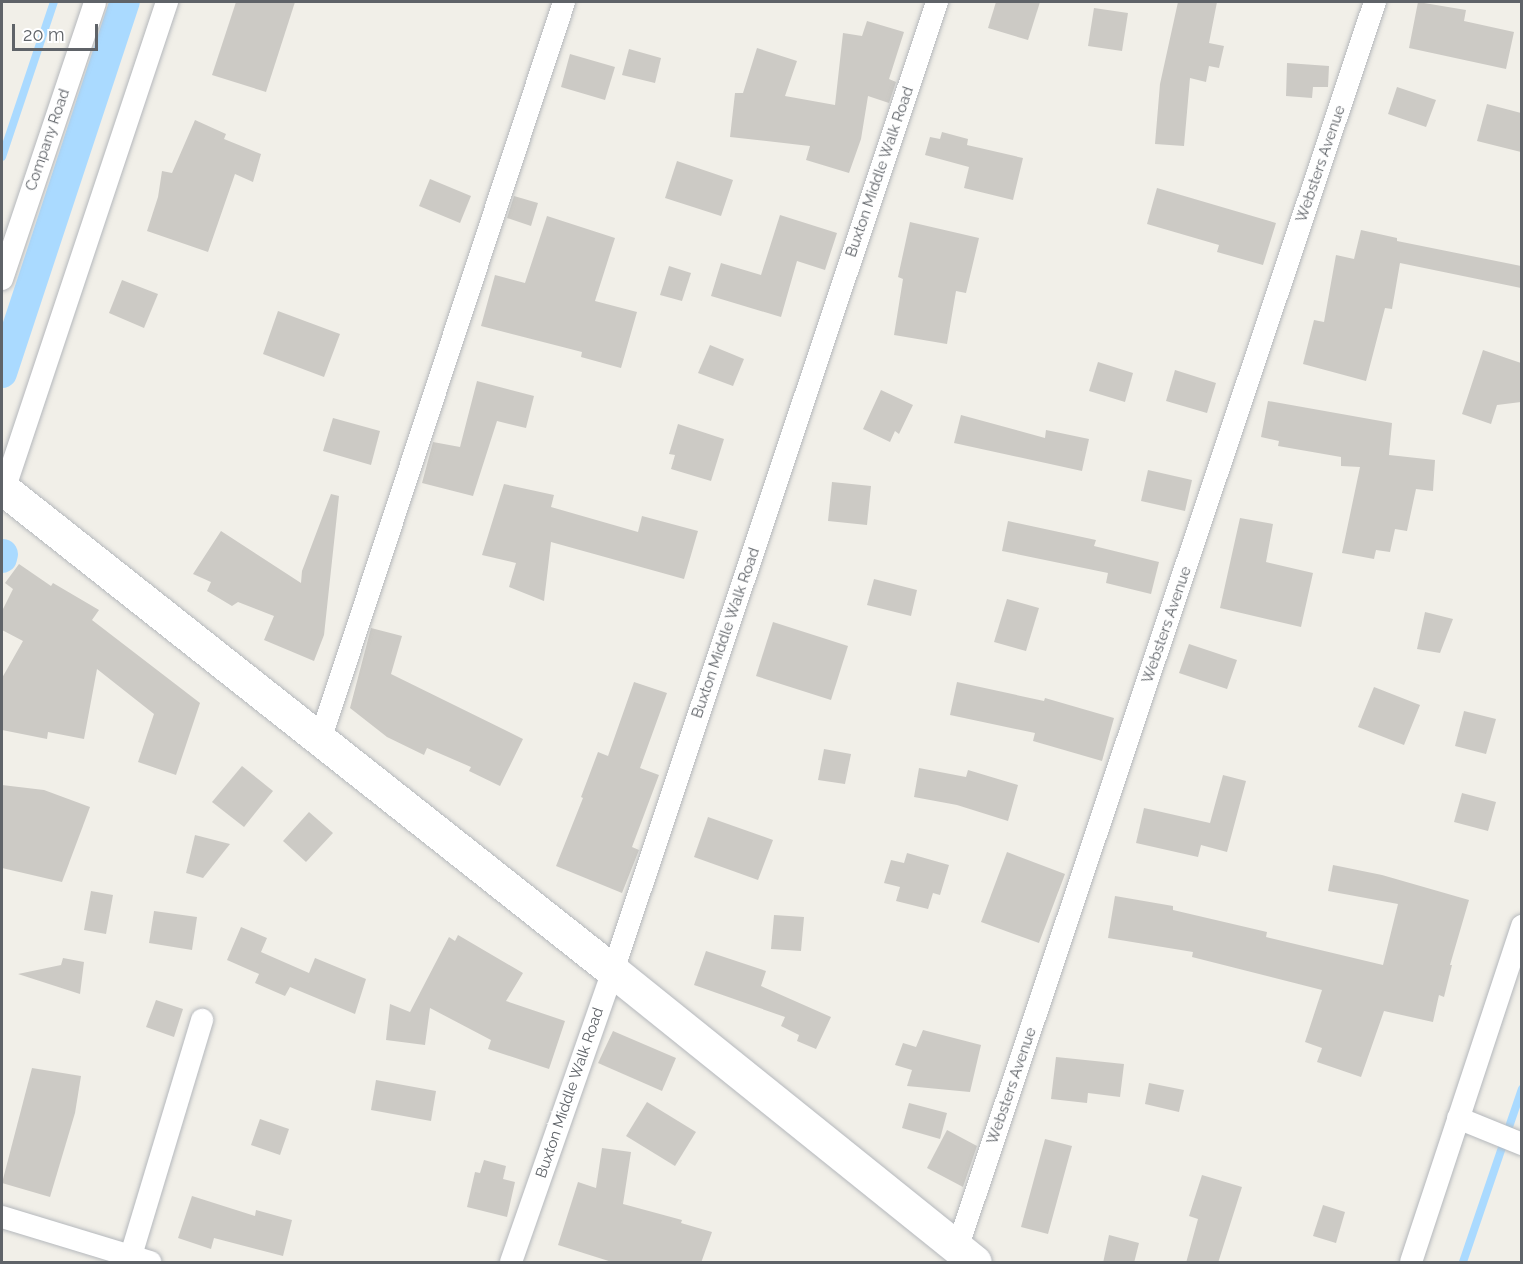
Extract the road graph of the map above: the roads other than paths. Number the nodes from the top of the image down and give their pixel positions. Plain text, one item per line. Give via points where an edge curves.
1 (95, 2) edge
2 (167, 2) edge
3 (564, 2) edge
4 (937, 2) edge
5 (1375, 2) edge
6 (2, 279) edge
7 (3, 489) edge
8 (320, 740) junction
9 (1521, 926) edge
10 (613, 971) junction
11 (202, 1020) dead end
12 (1466, 1121) junction
13 (1521, 1144) edge
14 (2, 1217) edge
15 (966, 1256) edge
16 (137, 1261) edge
17 (511, 1263) edge
18 (1411, 1263) edge

1 - 6 street, Company Road
2 - 7 street
3 - 8 street
4 - 10 street, Buxton Middle Walk Road
5 - 15 street, Websters Avenue
7 - 8 main road
8 - 10 main road
9 - 12 street
10 - 15 main road
10 - 17 street, Buxton Middle Walk Road
11 - 16 street
12 - 13 street
12 - 18 street
14 - 16 street

